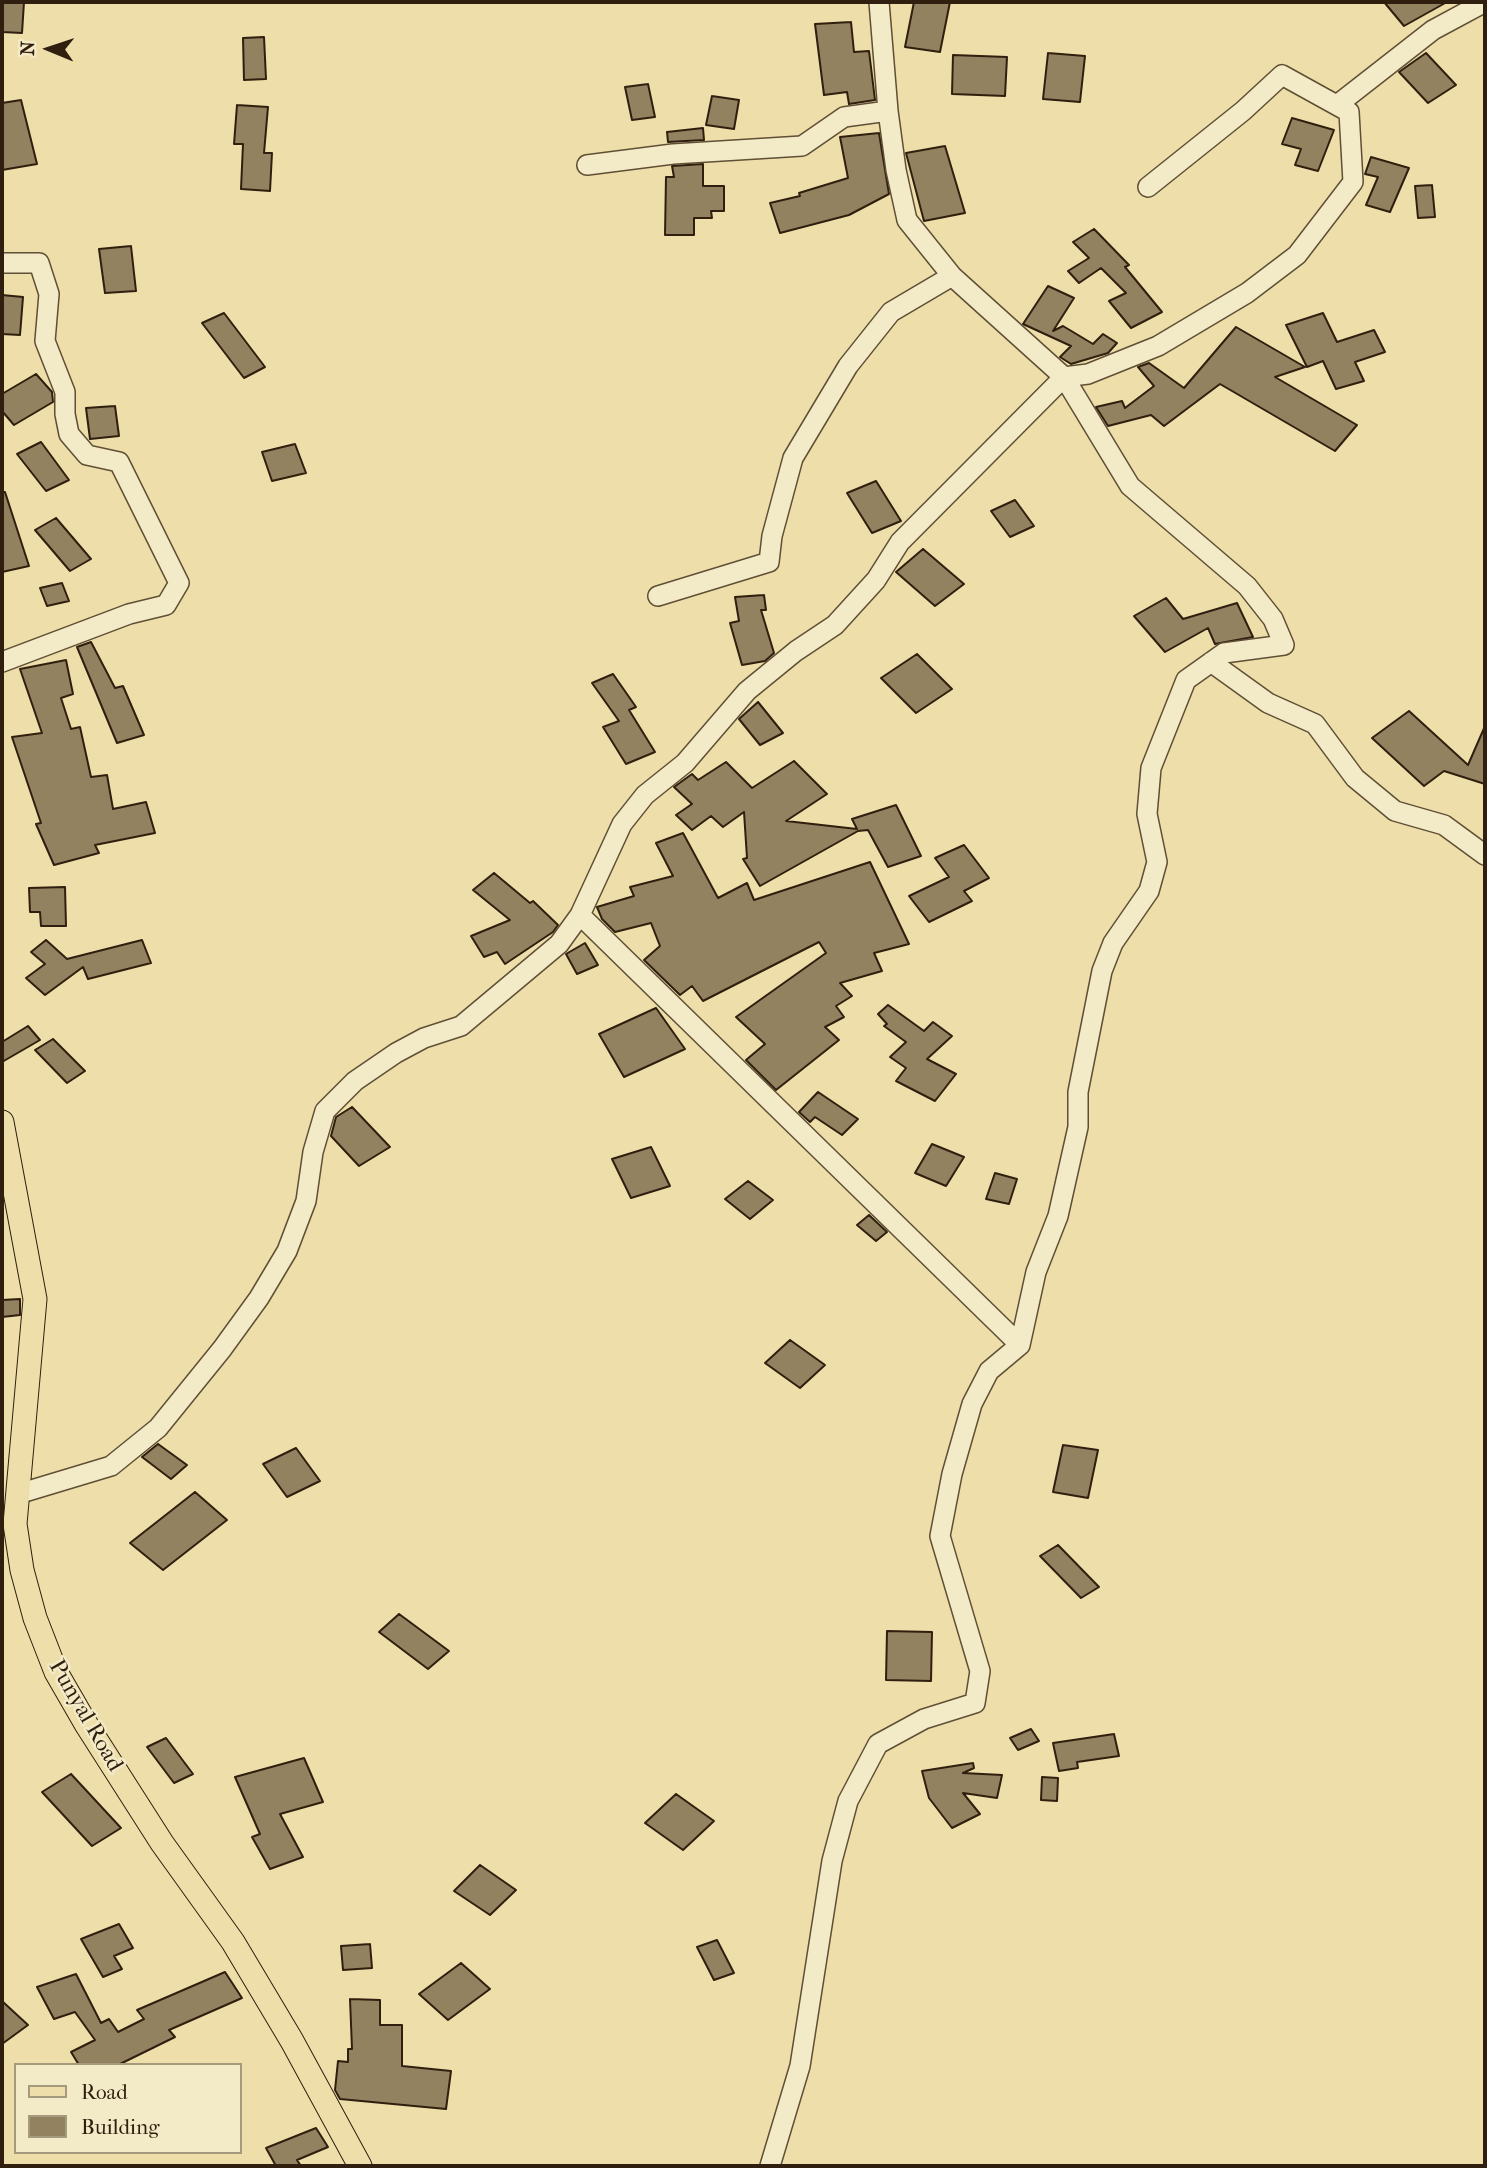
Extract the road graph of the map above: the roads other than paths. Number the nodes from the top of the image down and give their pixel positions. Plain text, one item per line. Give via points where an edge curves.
1 (879, 2) edge
2 (1485, 2) edge
3 (1337, 105) junction
4 (888, 111) junction
5 (587, 165) dead end
6 (1148, 187) dead end
7 (2, 263) edge
8 (952, 276) junction
9 (1064, 377) junction
10 (657, 596) dead end
11 (2, 662) edge
12 (1211, 662) junction
13 (1485, 855) edge
14 (580, 915) junction
15 (3, 1132) edge
16 (1020, 1345) junction
17 (18, 1494) junction
18 (360, 2166) edge
19 (770, 2166) edge

1 - 4 street
2 - 3 street via 1433,30
3 - 6 street via 1282,75
3 - 9 street via 1349,111 1353,182 1297,255 1247,293 1158,346 1088,374
4 - 5 street via 844,117 802,146
4 - 8 street via 907,220
7 - 11 street via 39,263 49,294 44,341 65,392 69,434 87,455 119,462 179,583 166,605 129,614
8 - 9 street
8 - 10 street via 891,312 848,366 793,458 769,562
9 - 12 street via 1130,486 1247,586 1273,619 1284,646 1224,653
9 - 14 street via 900,542 876,580 835,625 747,691 685,763 645,795 622,824
12 - 13 street via 1268,703 1315,724 1355,778 1395,811 1444,825
12 - 16 street via 1185,680 1151,768 1147,814 1157,862 1149,891 1113,943 1102,971 1078,1093 1078,1128
14 - 16 street
14 - 17 street via 559,944 502,995 461,1026 396,1053 355,1081 324,1111 306,1201 287,1251 222,1349 158,1428 111,1465
15 - 17 main road, Punyal Road via 35,1299
16 - 19 street via 989,1371 972,1404 940,1536 981,1671 975,1703 924,1719 878,1744 848,1801 832,1861 800,2066
17 - 18 main road, Punyal Road via 15,1524 22,1570 56,1672 162,1843 233,1942

